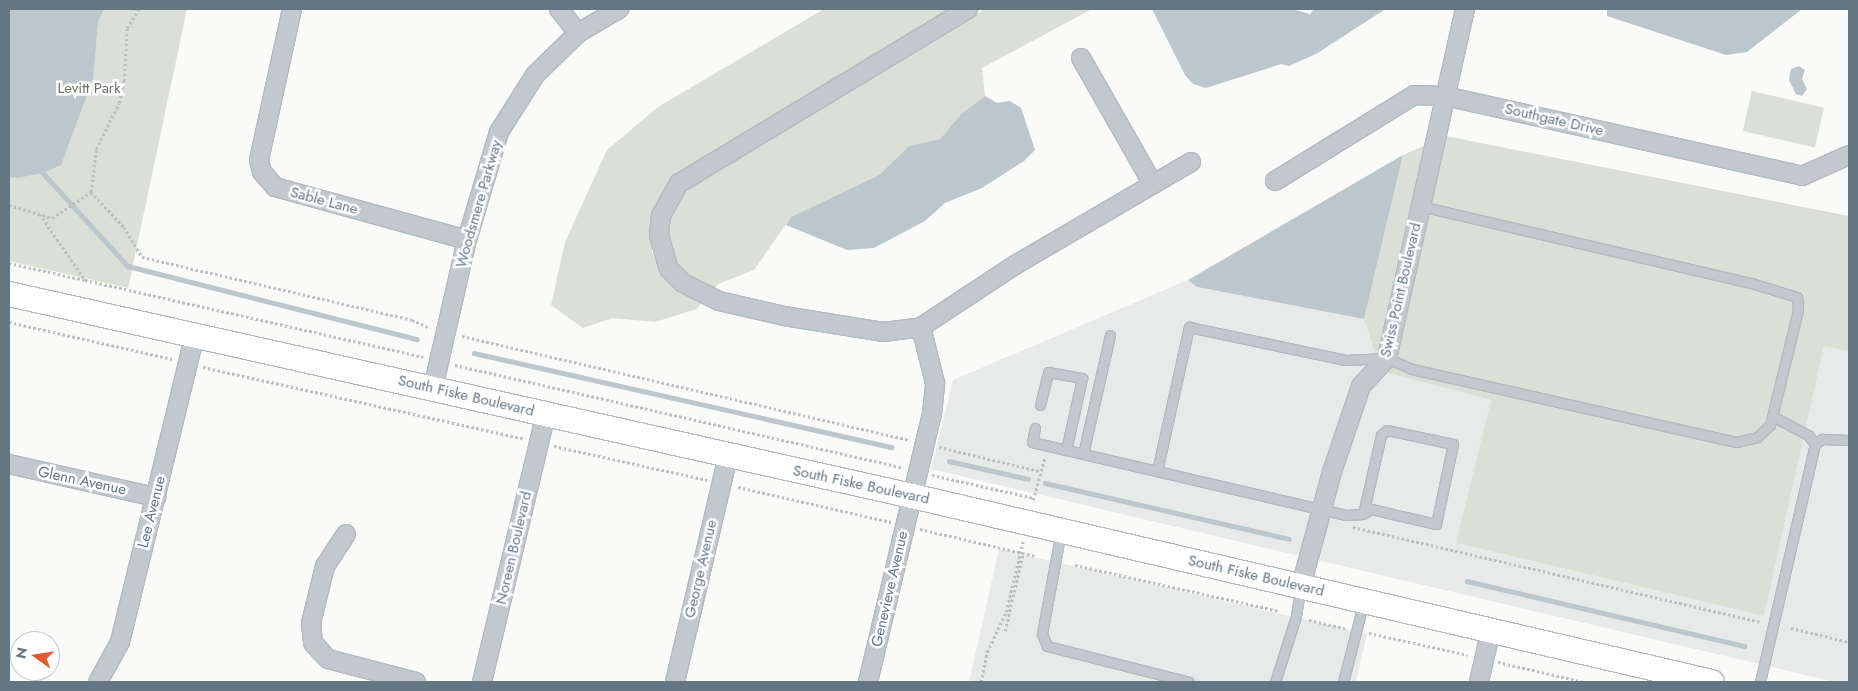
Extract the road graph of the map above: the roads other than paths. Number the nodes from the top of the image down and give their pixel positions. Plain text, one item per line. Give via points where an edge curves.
1 (292, 9) edge
2 (559, 9) edge
3 (618, 9) edge
4 (968, 9) edge
5 (1465, 9) edge
6 (578, 34) junction
7 (1081, 58) dead end
8 (1446, 96) junction
9 (1849, 155) edge
10 (1191, 162) dead end
11 (1275, 181) dead end
12 (1153, 184) junction
13 (1421, 206) junction
14 (467, 240) junction
15 (9, 294) edge
16 (921, 327) junction
17 (1110, 335) dead end
18 (194, 338) junction
19 (1387, 358) junction
20 (433, 388) junction
21 (1040, 405) dead end
22 (546, 414) junction
23 (1772, 416) junction
24 (1035, 428) dead end
25 (1849, 440) edge
26 (1815, 444) junction
27 (1066, 450) junction
28 (1083, 454) junction
29 (728, 456) junction
30 (9, 464) edge
31 (1157, 471) junction
32 (912, 496) junction
33 (156, 497) junction
34 (1322, 509) junction
35 (1363, 514) junction
36 (1061, 530) junction
37 (346, 534) dead end
38 (1301, 586) junction
39 (1364, 601) junction
40 (1491, 629) junction
41 (98, 682) edge
42 (416, 682) edge
43 (482, 682) edge
44 (675, 682) edge
45 (868, 682) edge
46 (1189, 682) edge
47 (1275, 682) edge
48 (1343, 682) edge
49 (1479, 682) edge
50 (1712, 682) edge
51 (1760, 682) edge

1 - 14 street, Sable Lane via 259,160 262,172 275,188
2 - 6 street
3 - 6 street, Woodsmere Parkway
4 - 16 street via 679,183 661,215 659,235 668,269 698,292 720,301 784,316 883,332
5 - 8 street, Swiss Point Boulevard
6 - 14 street, Woodsmere Parkway via 535,75 499,132
7 - 12 street
8 - 9 street, Southgate Drive via 1802,176
8 - 11 street, Southgate Drive via 1414,96
8 - 13 street, Swiss Point Boulevard
10 - 12 street
12 - 16 street via 1015,265
13 - 19 street, Swiss Point Boulevard
13 - 23 lane via 1752,283 1797,298 1798,310
14 - 20 street, Woodsmere Parkway
15 - 18 main road, South Fiske Boulevard
16 - 32 street, Genevieve Avenue via 935,383
17 - 28 lane
18 - 20 main road, South Fiske Boulevard
18 - 33 street, Lee Avenue
19 - 23 lane via 1412,369 1736,442 1757,437 1770,425
19 - 31 lane via 1346,360 1189,327
19 - 34 street, Swiss Point Boulevard via 1360,386
20 - 22 main road, South Fiske Boulevard
21 - 27 lane via 1048,372 1082,378
22 - 29 main road, South Fiske Boulevard
22 - 43 street, Noreen Boulevard
23 - 26 lane via 1808,434
24 - 27 lane via 1032,442
25 - 26 lane via 1822,439
26 - 51 lane
27 - 28 lane
28 - 31 lane
29 - 32 main road, South Fiske Boulevard
29 - 44 street, George Avenue
30 - 33 street, Glenn Avenue
31 - 34 lane
32 - 36 main road, South Fiske Boulevard via 1032,507
32 - 45 street, Genevieve Avenue
33 - 41 street, Lee Avenue via 120,642
34 - 35 lane via 1345,515
34 - 38 street, Swiss Point Boulevard
35 - 35 lane via 1371,509 1436,524 1454,444 1387,430 1381,435
36 - 38 main road, South Fiske Boulevard
36 - 46 lane via 1042,634 1047,646
37 - 42 street via 325,566 311,623 313,643 328,660
38 - 39 main road, South Fiske Boulevard
38 - 47 lane via 1296,616
39 - 40 main road, South Fiske Boulevard
39 - 48 lane
40 - 49 street
40 - 50 main road, South Fiske Boulevard

